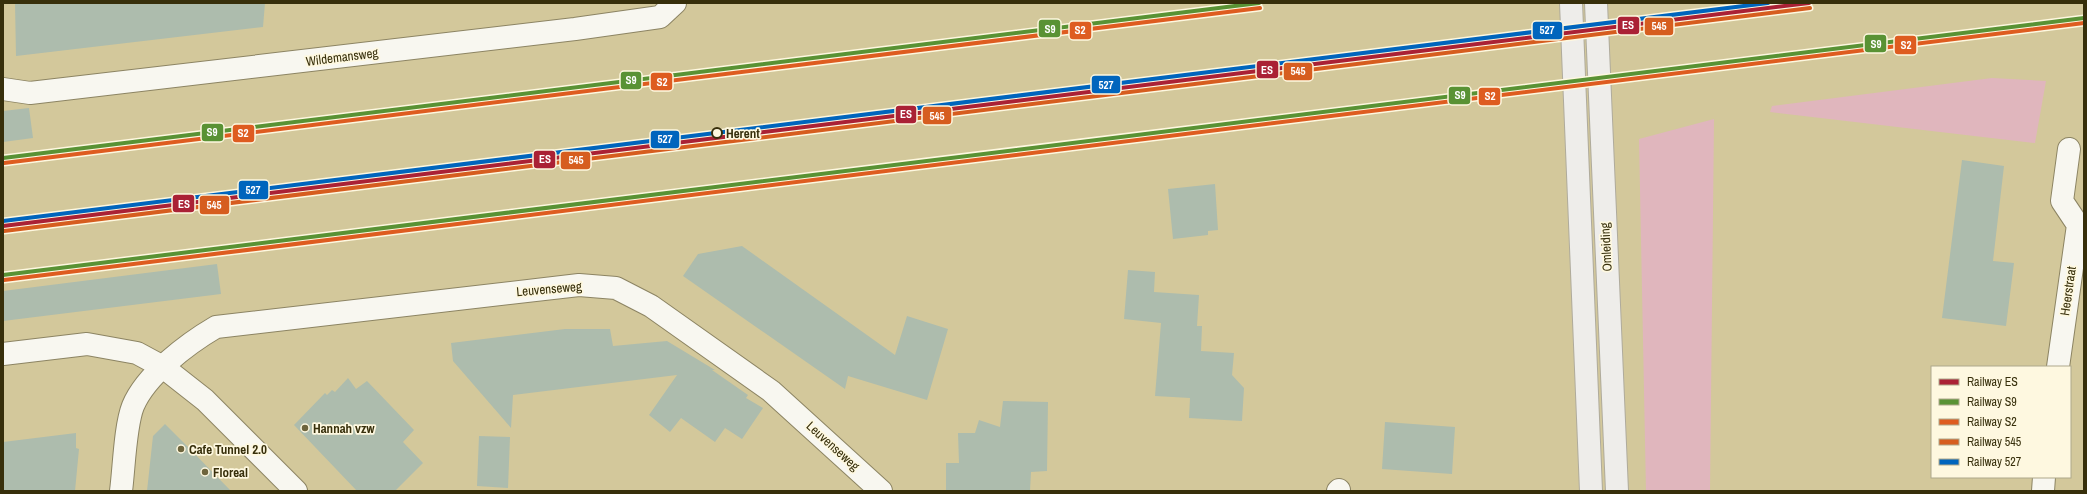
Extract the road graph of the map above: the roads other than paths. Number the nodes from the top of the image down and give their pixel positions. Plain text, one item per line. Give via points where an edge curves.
1 (676, 3) edge
2 (1571, 3) edge
3 (1596, 3) edge
4 (3, 89) edge
5 (2068, 149) dead end
6 (3, 354) edge
7 (2058, 366) edge
8 (163, 367) junction
9 (2044, 478) edge
10 (121, 491) edge
11 (296, 491) edge
12 (881, 491) edge
13 (1590, 491) edge
14 (1617, 491) edge
15 (2042, 491) edge

1 - 4 street, Wildemansweg via 660,17 575,29 30,94
2 - 13 main road, Omleiding
3 - 14 main road, Omleiding
5 - 7 street, Heerstraat via 2062,201 2078,225
6 - 8 street via 87,344 137,353
8 - 10 street, Leuvenseweg via 144,386 133,407
8 - 11 street via 215,409
8 - 12 street, Leuvenseweg via 201,336 228,325 579,285 616,288 650,306 771,391
9 - 15 street

